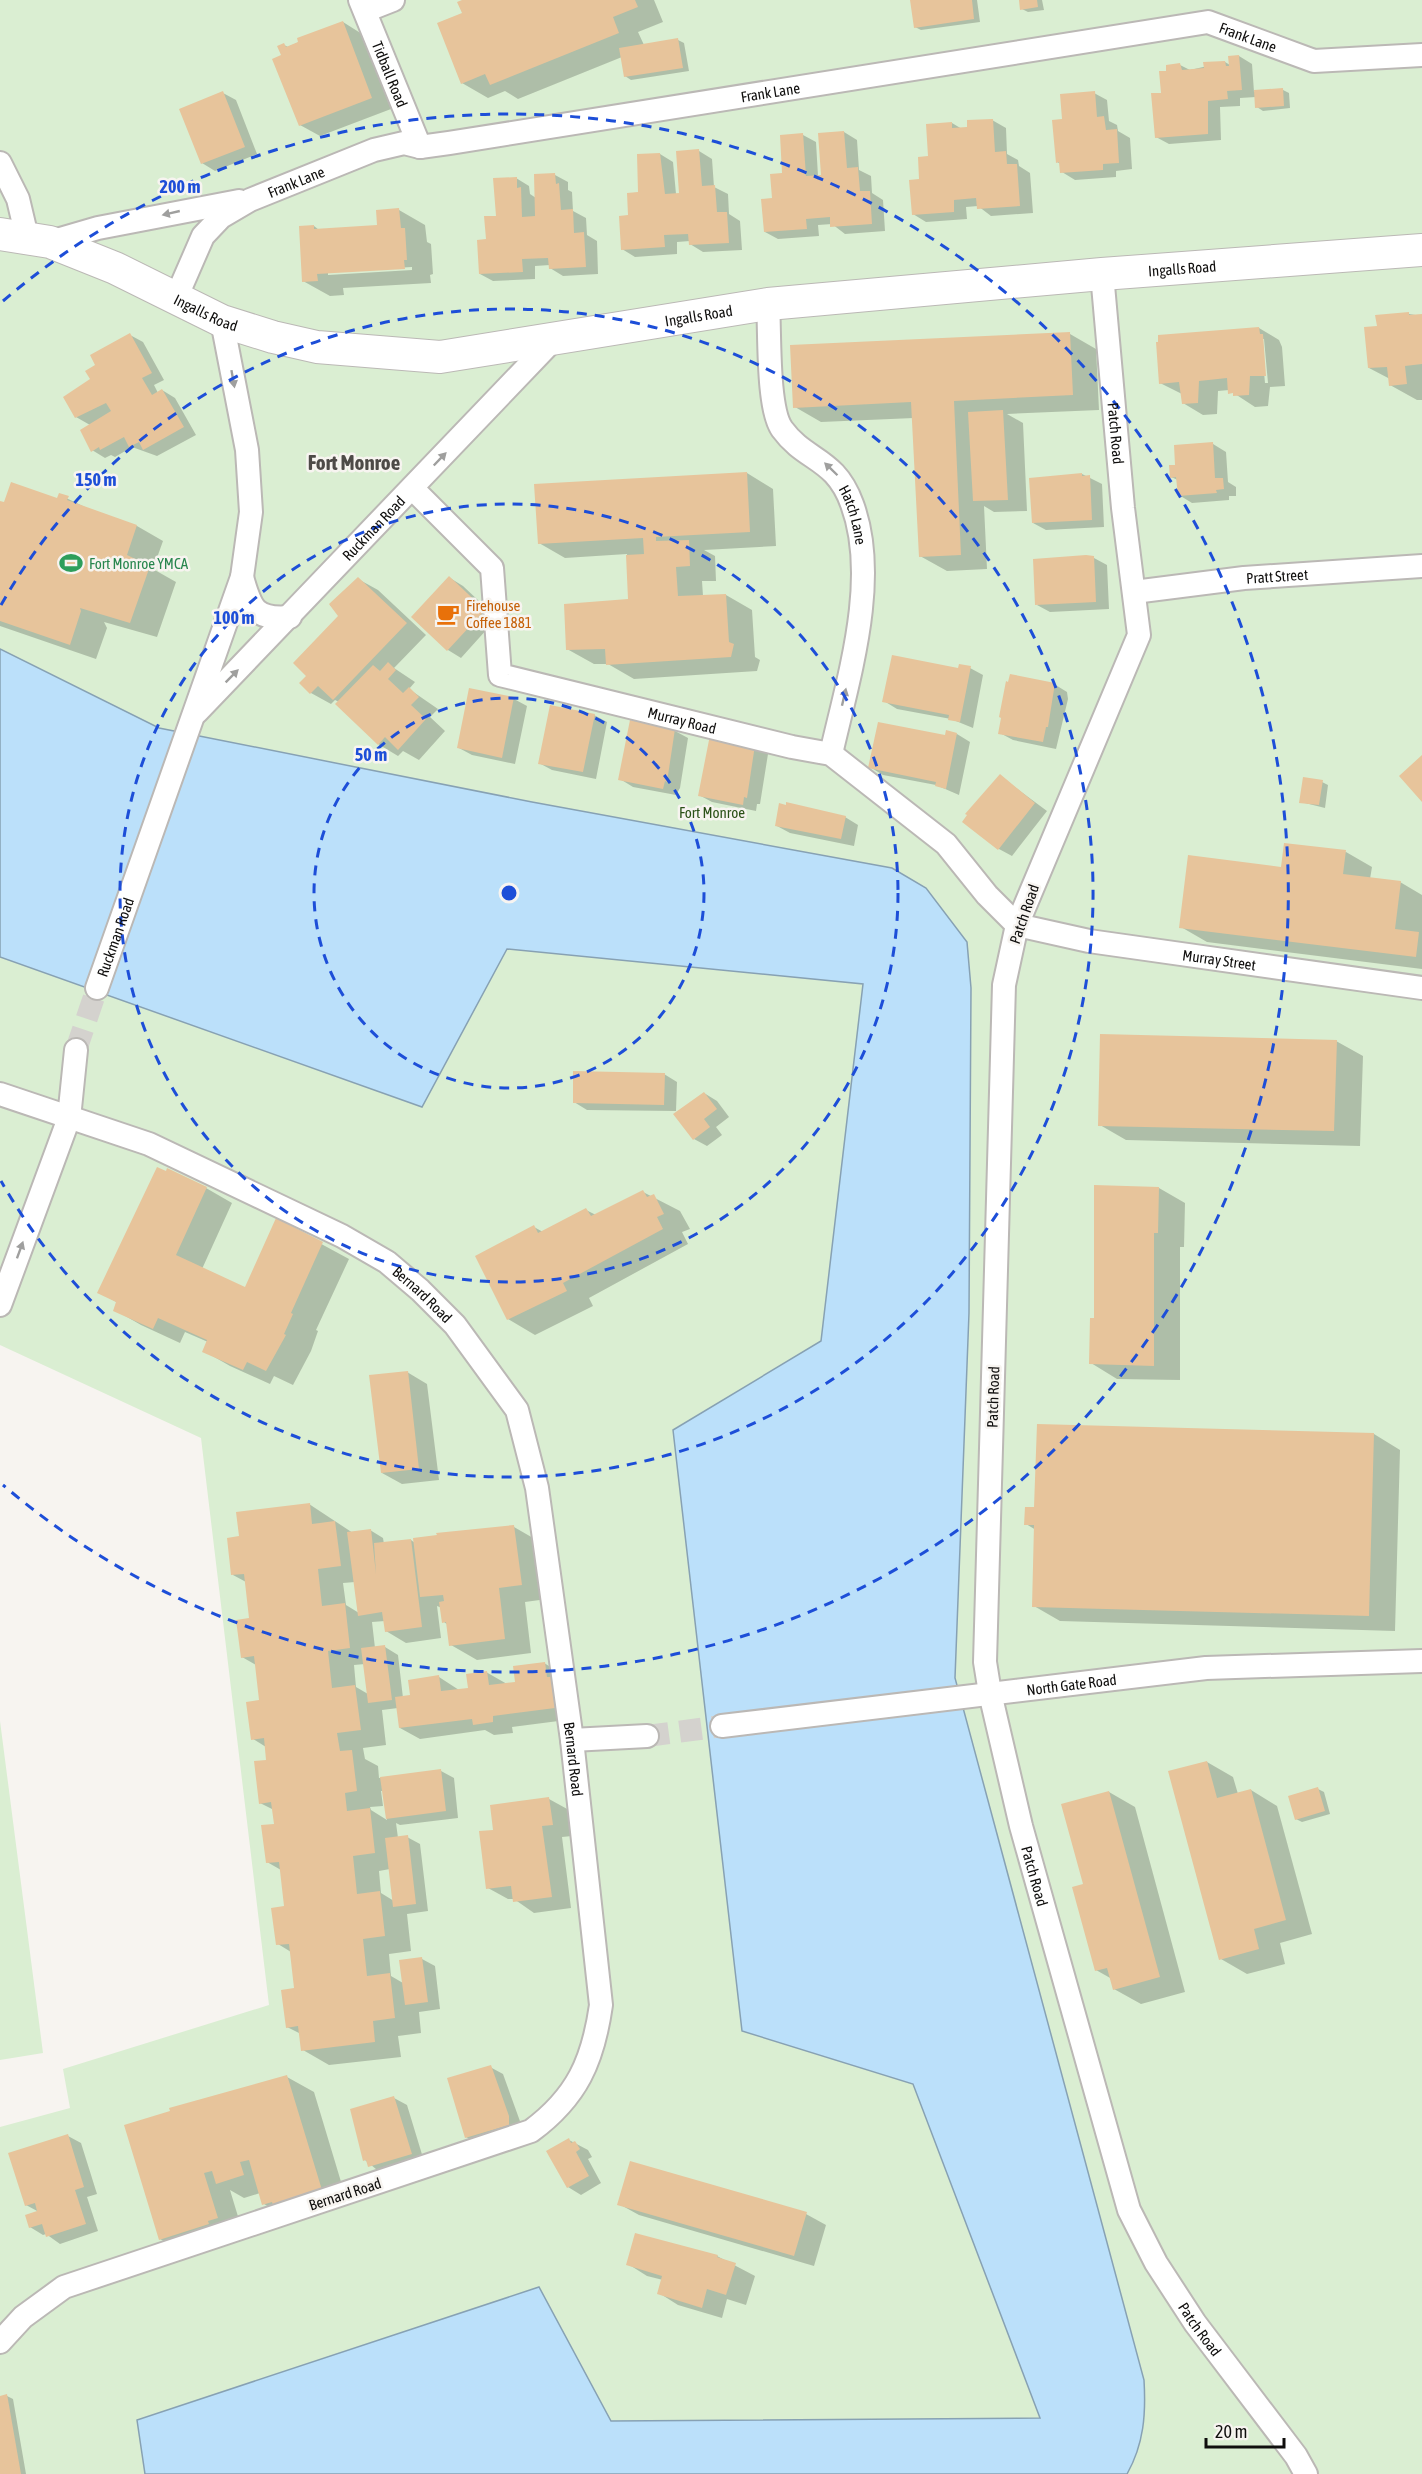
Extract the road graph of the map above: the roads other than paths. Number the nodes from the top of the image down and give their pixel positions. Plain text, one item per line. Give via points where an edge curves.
1 (393, 0) edge
2 (363, 5) edge
3 (1422, 55) edge
4 (420, 147) junction
5 (0, 163) edge
6 (249, 200) junction
7 (26, 238) edge
8 (1422, 250) edge
9 (1102, 274) junction
10 (176, 298) junction
11 (768, 304) junction
12 (222, 321) junction
13 (554, 339) junction
14 (412, 488) junction
15 (1422, 566) edge
16 (242, 577) junction
17 (1134, 592) junction
18 (290, 617) junction
19 (191, 717) junction
20 (831, 754) junction
21 (1017, 925) junction
22 (1422, 987) edge
23 (97, 988) tunnel mouth
24 (76, 1050) tunnel mouth
25 (0, 1094) edge
26 (69, 1118) junction
27 (0, 1305) edge
28 (1422, 1661) edge
29 (981, 1695) junction
30 (722, 1726) tunnel mouth
31 (647, 1736) tunnel mouth
32 (572, 1740) junction
33 (0, 2342) edge
34 (1306, 2474) edge

1 - 2 street
2 - 4 street, Tidball Road
3 - 4 street, Frank Lane via 1314,61 1208,22
4 - 6 street, Frank Lane via 404,143 374,150
5 - 7 street via 18,199
6 -> 7 street
6 - 10 street, Frank Lane via 221,217 203,236
7 - 10 street, Ingalls Road via 115,268
8 - 9 street, Ingalls Road
9 - 11 street, Ingalls Road
9 - 17 street, Patch Road
10 - 12 street, Ingalls Road
11 - 13 street, Ingalls Road
20 -> 11 street, Hatch Lane via 861,621 862,568 857,522 839,477 795,442 777,421
12 - 13 street, Ingalls Road via 317,347 440,357
12 -> 16 street, Ruckman Road via 248,460 251,512
14 -> 13 street, Ruckman Road
14 - 18 street, Ruckman Road
14 - 20 street, Murray Road via 492,568 500,675
15 - 17 street, Pratt Street via 1244,578
16 - 18 street via 249,603 258,612 270,619
16 - 19 street, Ruckman Road
17 - 21 street, Patch Road via 1139,635
19 -> 18 street, Ruckman Road
19 - 23 street, Ruckman Road
20 - 21 street, Murray Road via 946,844
21 - 22 street, Murray Street via 1089,941
21 - 29 street, Patch Road via 1005,985
24 - 26 street
25 - 26 street, Bernard Road
27 -> 26 street
26 - 32 street, Bernard Road via 149,1144 342,1236 387,1262 455,1324 517,1410 535,1472
28 - 29 street, North Gate Road via 1206,1668
29 - 30 street, North Gate Road
29 - 34 street, Patch Road via 1129,2210 1156,2263 1195,2323
31 - 32 street
32 - 33 street, Bernard Road via 601,2005 596,2041 578,2083 555,2113 531,2131 510,2140 64,2287 23,2317

